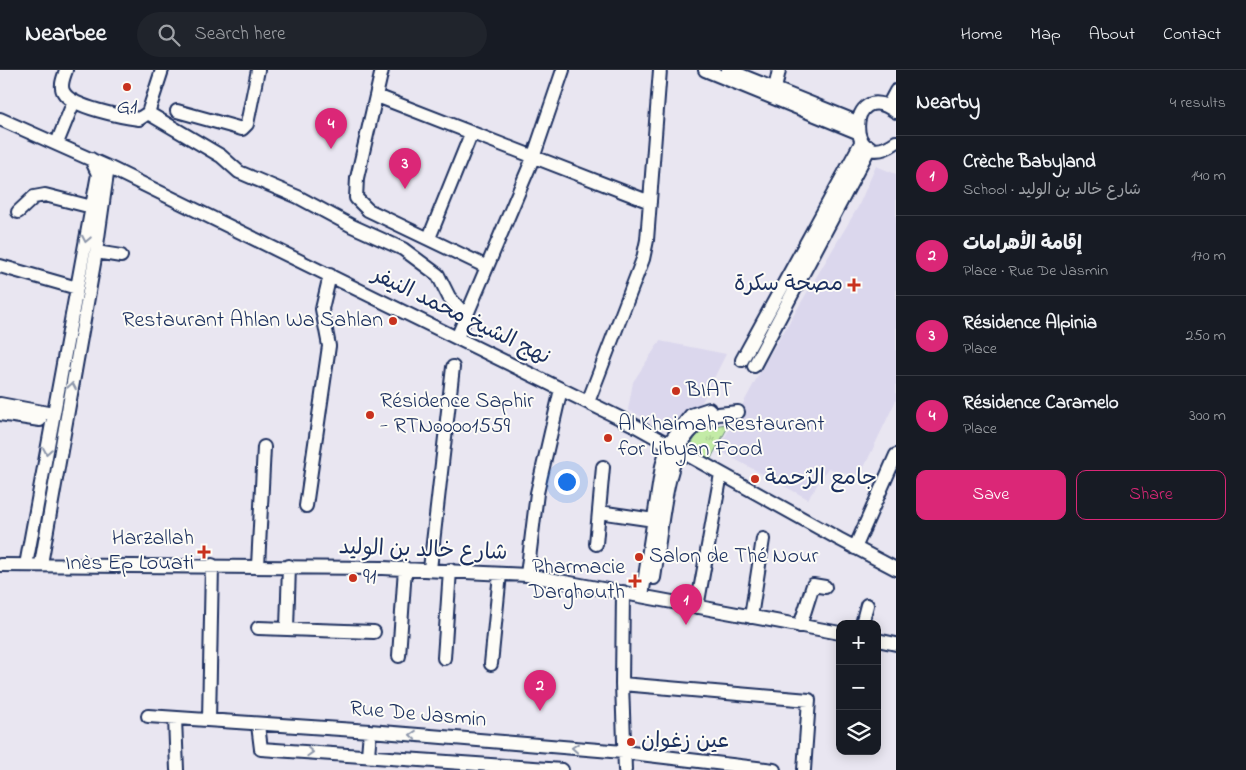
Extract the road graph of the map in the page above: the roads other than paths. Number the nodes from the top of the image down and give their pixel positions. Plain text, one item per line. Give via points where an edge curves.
1 (66, 70) edge
2 (162, 70) edge
3 (258, 70) edge
4 (382, 70) edge
5 (563, 70) edge
6 (660, 70) edge
7 (704, 70) edge
8 (728, 70) edge
9 (780, 70) edge
10 (775, 89) junction
11 (896, 91) edge
12 (377, 96) junction
13 (74, 101) junction
14 (892, 109) edge
15 (177, 110) dead end
16 (148, 113) junction
17 (0, 119) edge
18 (471, 134) junction
19 (861, 136) junction
20 (896, 142) edge
21 (57, 143) junction
22 (533, 158) junction
23 (90, 159) junction
24 (108, 167) junction
25 (650, 202) junction
26 (92, 207) junction
27 (18, 212) dead end
28 (429, 238) junction
29 (96, 252) junction
30 (121, 256) dead end
31 (0, 266) edge
32 (487, 266) junction
33 (330, 275) junction
34 (77, 288) junction
35 (466, 316) junction
36 (457, 338) junction
37 (742, 360) dead end
38 (754, 366) dead end
39 (453, 367) dead end
40 (561, 389) junction
41 (588, 402) junction
42 (0, 404) edge
43 (738, 412) dead end
44 (0, 414) edge
45 (53, 418) junction
46 (264, 447) dead end
47 (674, 447) junction
48 (896, 455) edge
49 (603, 467) dead end
50 (721, 474) junction
51 (306, 506) dead end
52 (599, 512) junction
53 (654, 520) junction
54 (763, 539) dead end
55 (596, 544) dead end
56 (855, 548) junction
57 (0, 564) edge
58 (41, 564) junction
59 (26, 565) junction
60 (212, 565) junction
61 (258, 566) junction
62 (289, 566) junction
63 (405, 568) junction
64 (430, 569) junction
65 (896, 569) edge
66 (450, 570) junction
67 (500, 574) junction
68 (527, 575) junction
69 (825, 587) dead end
70 (623, 592) junction
71 (646, 597) junction
72 (868, 604) dead end
73 (697, 607) junction
74 (751, 616) junction
75 (863, 620) edge
76 (800, 626) junction
77 (258, 628) dead end
78 (287, 628) junction
79 (374, 632) dead end
80 (836, 632) edge
81 (881, 641) edge
82 (896, 644) edge
83 (399, 656) dead end
84 (444, 658) dead end
85 (491, 664) dead end
86 (622, 684) junction
87 (148, 716) dead end
88 (175, 718) junction
89 (209, 720) junction
90 (258, 725) junction
91 (370, 731) junction
92 (623, 752) junction
93 (368, 755) junction
94 (729, 767) edge
95 (177, 770) edge
96 (562, 770) edge
97 (625, 770) edge
98 (774, 770) edge
99 (804, 770) edge

1 - 13 street via 63,93
2 - 16 street
3 - 15 street via 245,128
4 - 12 street
5 - 22 street
6 - 25 street
7 - 19 street
8 - 10 street
9 - 10 street
10 - 19 street
11 - 14 street
12 - 18 street
12 - 28 street via 357,178 356,198 368,210
13 - 16 street via 139,119
13 - 21 street
14 - 19 street via 878,104 868,106 861,113
16 - 35 street via 221,156 239,172 403,249 438,275 449,297
17 - 21 street, نهج الشيخ محمد النيفر
18 - 22 street
18 - 28 street
19 - 20 street via 880,149
19 - 37 street
19 - 38 street
21 - 23 street, نهج الشيخ محمد النيفر
22 - 25 street
22 - 32 street
23 - 24 street, نهج الشيخ محمد النيفر
23 - 26 street via 98,174
24 - 29 street
24 - 33 street, نهج الشيخ محمد النيفر
25 - 41 street via 643,259
26 - 27 street via 45,195 34,197
26 -> 34 street
28 - 32 street
29 - 30 street
58 -> 29 street
31 - 34 street
32 - 35 street
33 - 36 street, نهج الشيخ محمد النيفر
33 - 51 street via 322,309 329,346
34 - 45 street
35 - 36 street
36 - 40 street, نهج الشيخ محمد النيفر
39 - 64 street
40 - 41 street, نهج الشيخ محمد النيفر
40 - 68 street via 537,493
41 - 47 street, نهج الشيخ محمد النيفر via 634,419
42 - 45 street
43 - 47 street via 691,416
44 - 45 street
45 -> 59 street
46 - 61 street
47 - 50 street, نهج الشيخ محمد النيفر
47 - 53 street via 662,466
47 - 71 street
48 - 56 street
49 - 52 street
50 - 56 street, نهج الشيخ محمد النيفر
50 - 73 street
52 - 53 street
52 - 55 street
53 - 71 street
54 - 74 street
56 - 65 street, نهج الشيخ محمد النيفر
57 - 59 street, شارع خالد بن الوليد
58 - 59 street, شارع خالد بن الوليد
58 - 60 street, شارع خالد بن الوليد
60 - 61 street, شارع خالد بن الوليد
60 - 89 street
61 - 62 street, شارع خالد بن الوليد
62 - 63 street, شارع خالد بن الوليد
62 - 78 street
63 - 64 street, شارع خالد بن الوليد
63 - 83 street
64 - 66 street, شارع خالد بن الوليد
66 - 67 street, شارع خالد بن الوليد
66 - 84 street
67 - 68 street, شارع خالد بن الوليد
67 - 85 street
68 - 70 street, شارع خالد بن الوليد
69 - 76 street via 813,585
70 - 71 street, شارع خالد بن الوليد
70 - 86 street
71 - 73 street, شارع خالد بن الوليد
72 - 75 street
73 - 74 street, شارع خالد بن الوليد
74 - 76 street, شارع خالد بن الوليد
76 - 80 street, شارع خالد بن الوليد
77 - 78 street
78 - 79 street
81 - 82 street
86 - 92 street
86 - 99 street via 809,700
87 - 88 street, Rue De Jasmin
88 - 89 street, Rue De Jasmin
88 - 95 street
89 - 90 street, Rue De Jasmin
90 - 91 street, Rue De Jasmin
90 -> 93 street, Rue De Jasmin via 261,749
92 -> 91 street, Rue De Jasmin
91 - 93 street
92 - 94 street, Rue De Jasmin
92 - 97 street
93 - 96 street, Rue De Jasmin
94 - 98 street, Rue De Jasmin

